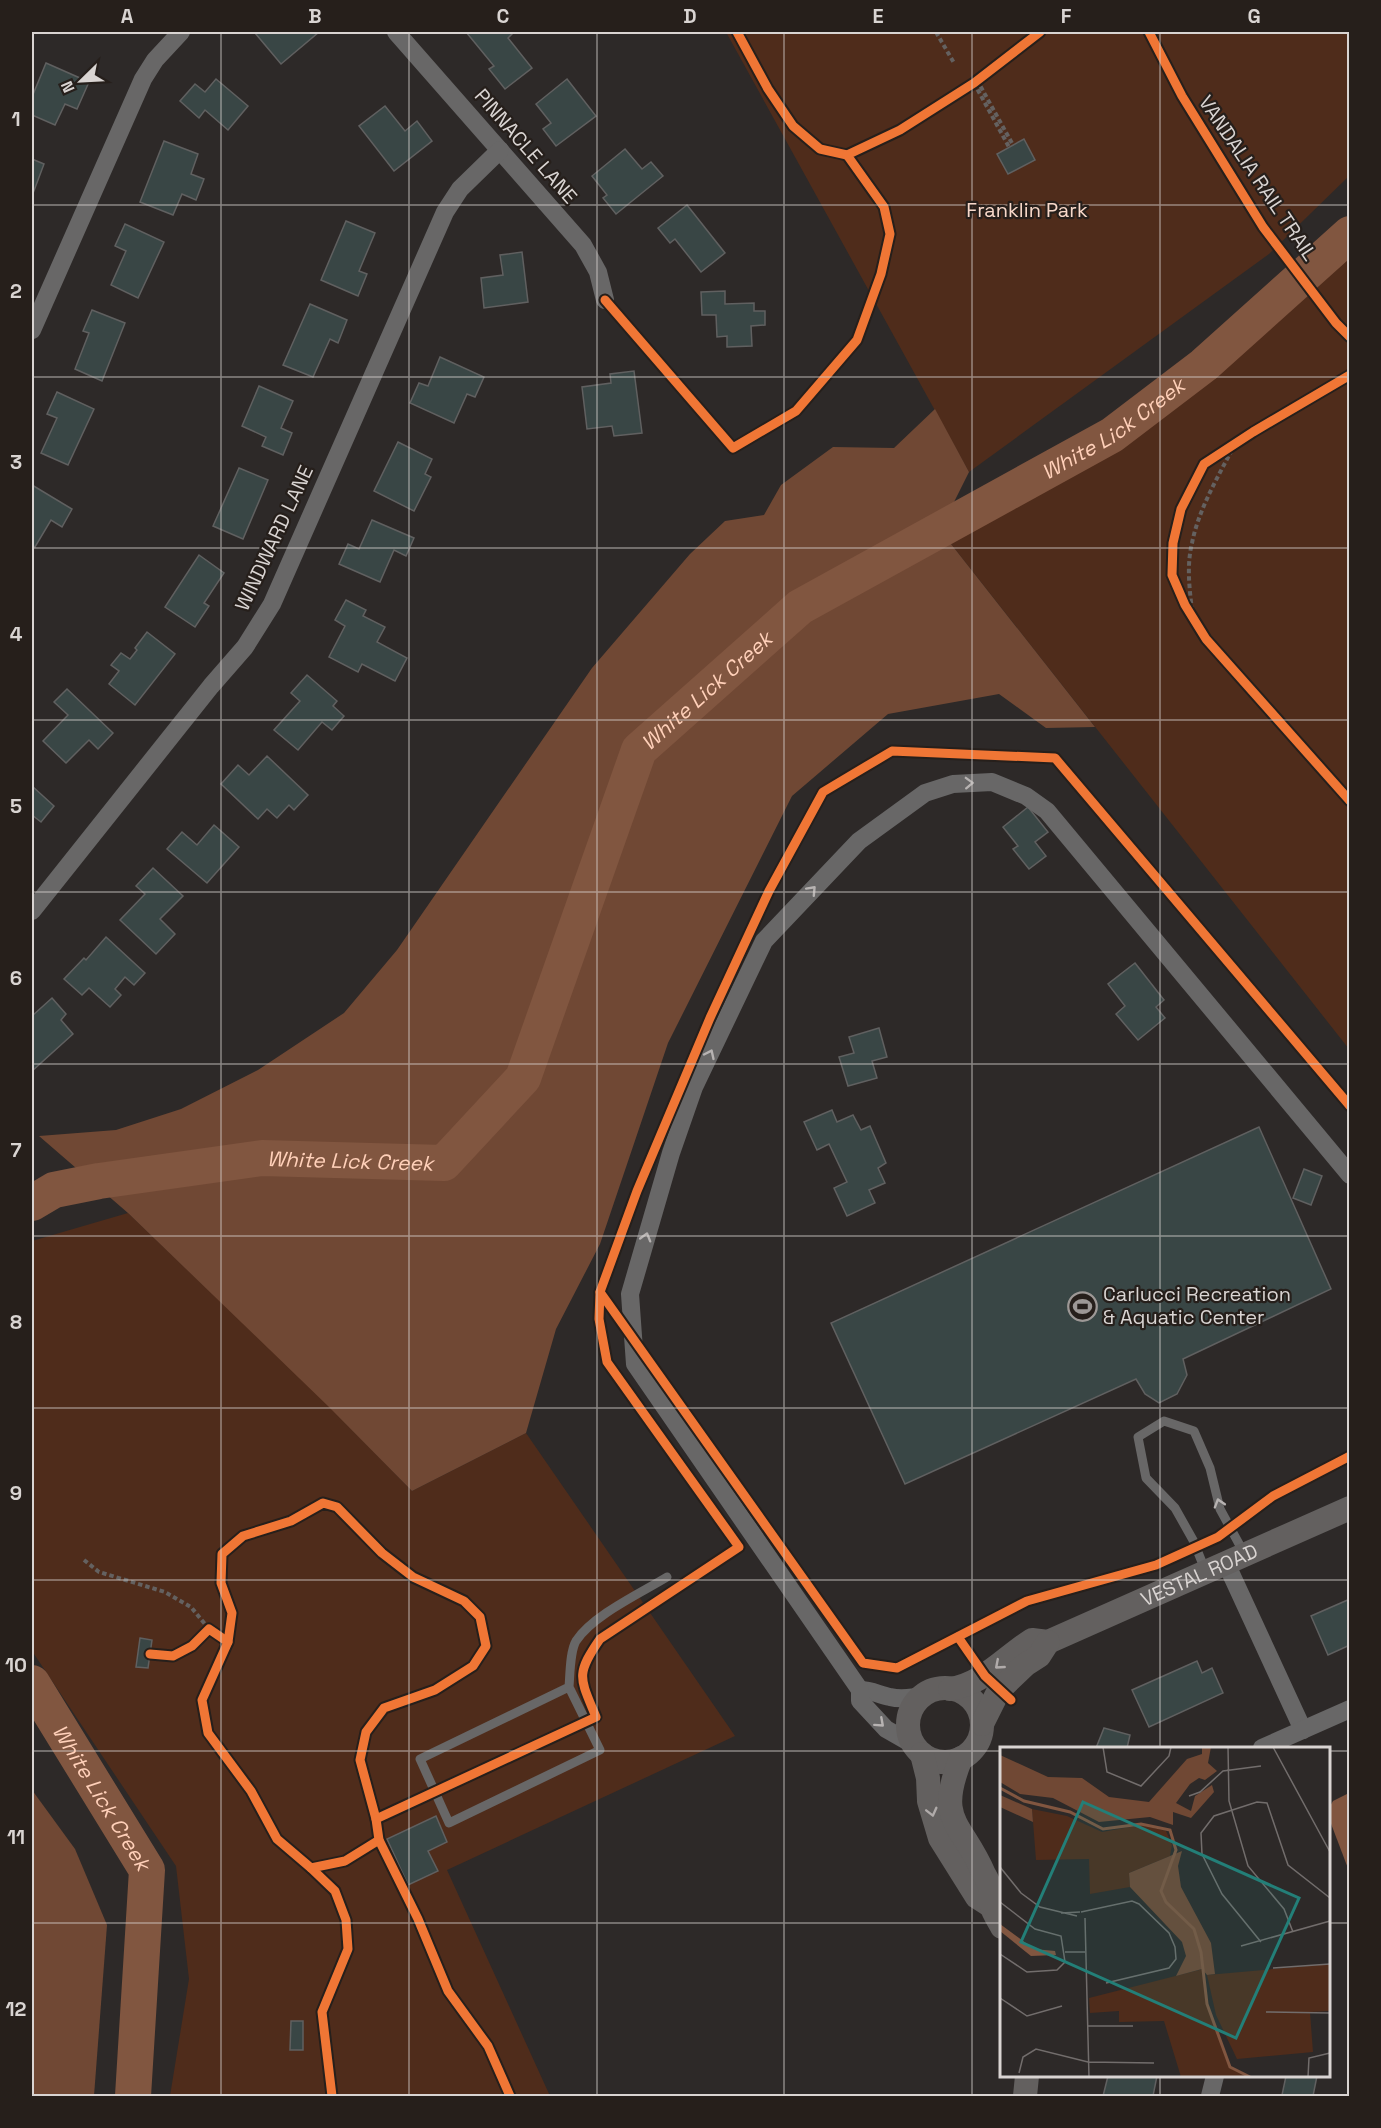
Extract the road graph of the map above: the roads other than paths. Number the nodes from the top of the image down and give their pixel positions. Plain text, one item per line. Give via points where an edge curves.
1 (181, 32) edge
2 (396, 32) edge
3 (501, 150) junction
4 (605, 300) dead end
5 (32, 330) edge
6 (32, 911) edge
7 (1350, 1175) edge
8 (1350, 1508) edge
9 (1226, 1563) junction
10 (667, 1577) dead end
11 (1048, 1642) junction
12 (569, 1687) junction
13 (950, 1689) junction
14 (860, 1690) junction
15 (925, 1695) junction
16 (1350, 1709) edge
17 (982, 1724) junction
18 (1303, 1730) junction
19 (1266, 1747) edge
20 (918, 1750) junction
21 (961, 1758) junction
22 (997, 1916) edge
23 (1027, 2077) edge
24 (1215, 2077) edge
25 (1024, 2097) edge
26 (1210, 2097) edge

1 - 5 street via 154,60 143,79
2 - 3 street, PINNACLE LANE
3 - 4 street, PINNACLE LANE via 583,244 598,272
3 - 6 street, WINDWARD LANE via 460,189 444,212 272,604 245,647
14 -> 7 street via 635,1365 630,1293 694,1087 764,941 858,841 925,793 953,783 992,782 1026,796 1047,811
8 - 9 street, VESTAL ROAD
9 -> 9 lane via 1220,1509 1210,1468 1194,1431 1164,1421 1138,1437 1146,1478 1175,1508 1193,1540
9 - 11 street, VESTAL ROAD
9 - 18 street
10 - 12 lane via 600,1617 575,1642
11 -> 13 street, VESTAL ROAD via 1032,1640 981,1679
11 - 17 street, VESTAL ROAD via 1039,1656 999,1690
12 - 12 lane via 420,1759 449,1823 600,1750
13 - 15 street
13 - 17 street via 974,1702
14 - 15 street via 902,1700
14 -> 20 street via 860,1701 870,1714
15 - 20 street via 913,1708 909,1720 909,1733
16 - 18 street
17 - 21 street via 977,1745
18 - 19 street
20 - 21 street via 943,1762
20 -> 22 street via 940,1838 977,1896
21 - 22 street via 950,1796 951,1816 977,1857 991,1888
23 - 25 street
24 - 26 street

